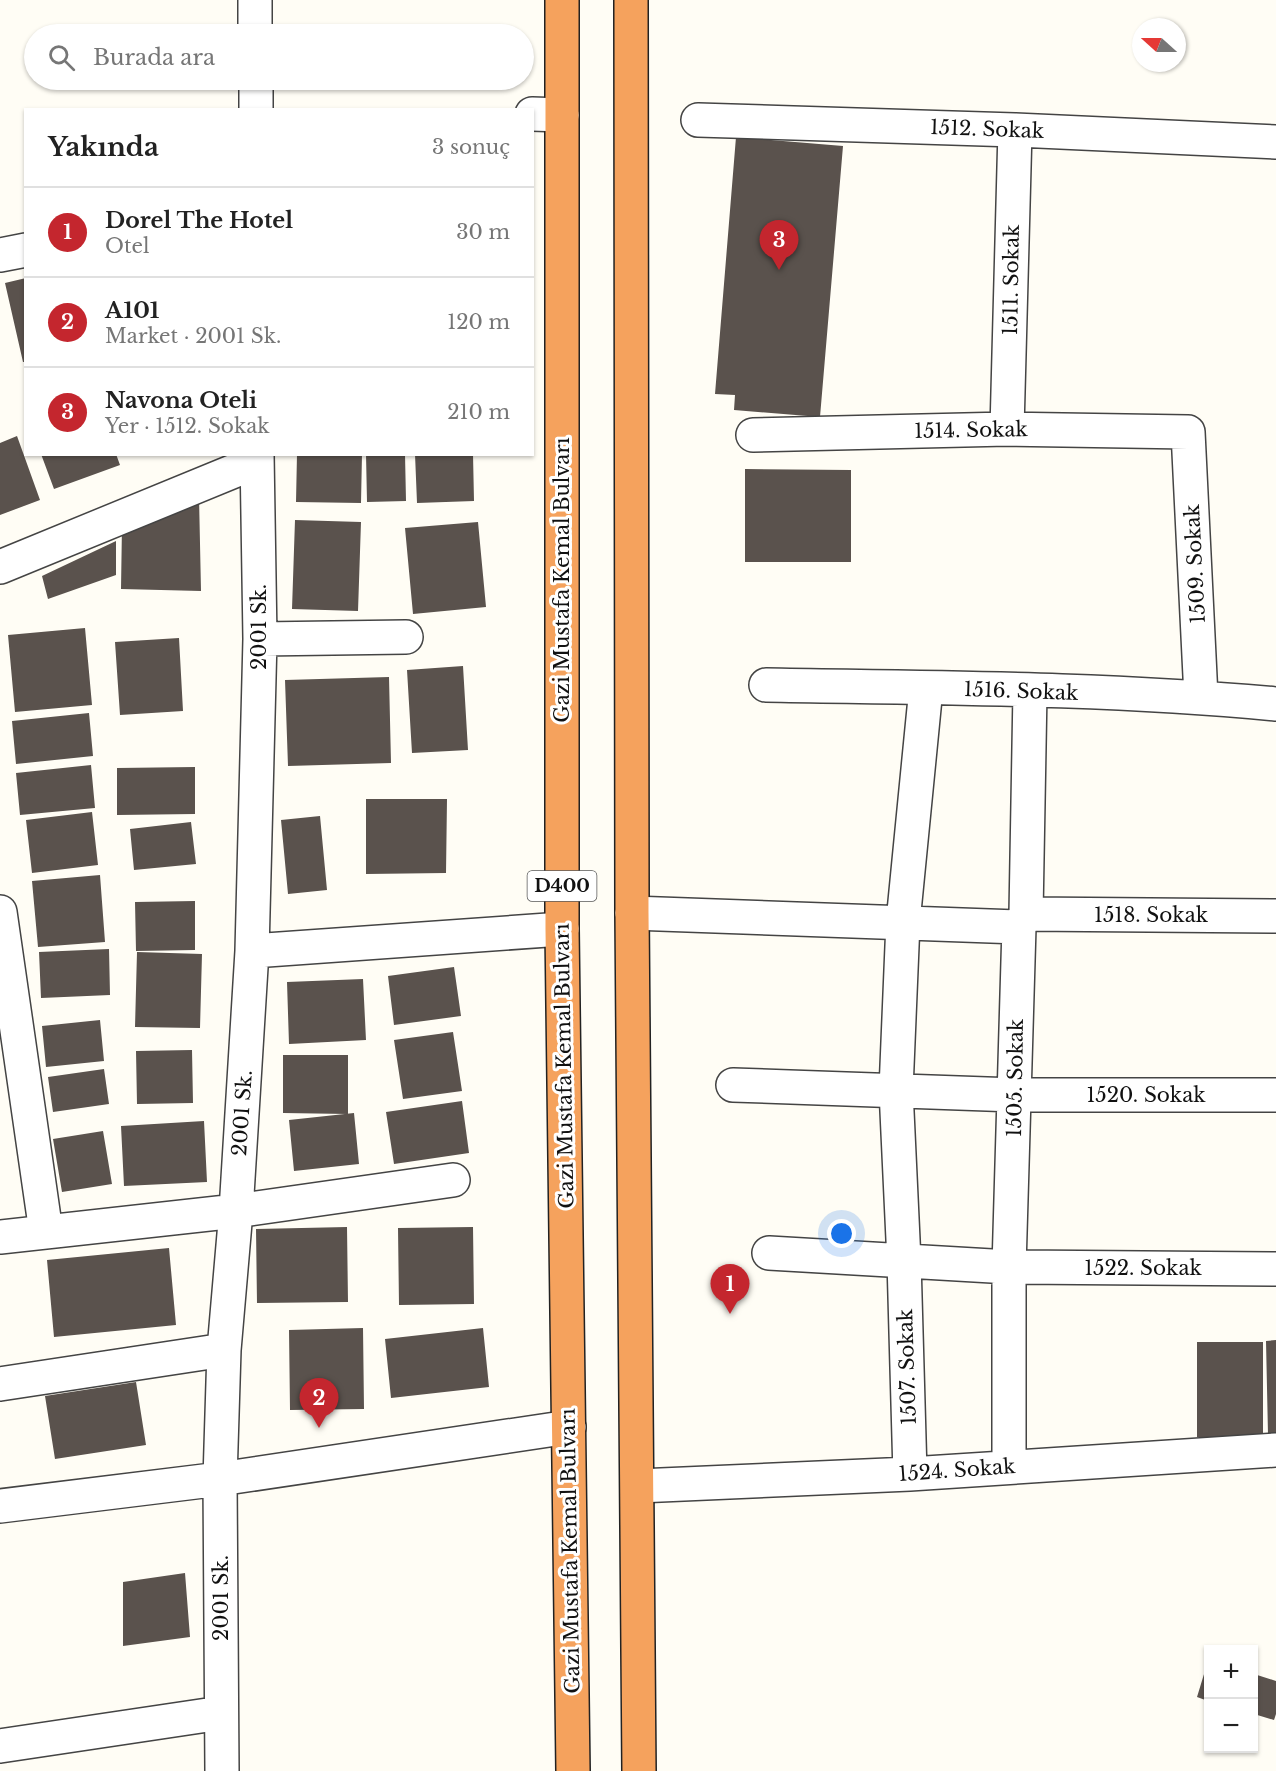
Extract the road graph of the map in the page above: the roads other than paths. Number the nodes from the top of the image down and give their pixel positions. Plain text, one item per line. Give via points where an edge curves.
1 (255, 0) edge
2 (562, 0) edge
3 (631, 0) edge
4 (255, 24) edge
5 (256, 90) edge
6 (256, 108) edge
7 (547, 114) edge
8 (698, 120) dead end
9 (1015, 130) junction
10 (1276, 142) edge
11 (24, 250) edge
12 (0, 255) edge
13 (1007, 429) junction
14 (1188, 432) joint
15 (753, 435) dead end
16 (256, 458) edge
17 (0, 567) edge
18 (406, 637) dead end
19 (260, 639) junction
20 (766, 685) dead end
21 (926, 688) junction
22 (1030, 691) junction
23 (1202, 697) junction
24 (1276, 704) edge
25 (0, 912) edge
26 (632, 913) junction
27 (1276, 915) edge
28 (1022, 920) junction
29 (903, 922) junction
30 (562, 929) junction
31 (252, 951) junction
32 (733, 1085) dead end
33 (896, 1090) junction
34 (1015, 1095) junction
35 (1276, 1095) edge
36 (453, 1180) dead end
37 (236, 1211) junction
38 (46, 1232) junction
39 (0, 1237) edge
40 (769, 1253) dead end
41 (904, 1261) junction
42 (1009, 1267) junction
43 (1276, 1269) edge
44 (224, 1350) junction
45 (0, 1384) edge
46 (568, 1427) junction
47 (1276, 1450) edge
48 (1009, 1467) junction
49 (910, 1474) junction
50 (220, 1479) junction
51 (638, 1486) junction
52 (0, 1506) edge
53 (221, 1713) junction
54 (0, 1746) edge
55 (222, 1771) edge
56 (573, 1771) edge
57 (639, 1771) edge

1 - 4 street
2 - 7 highway, Gazi Mustafa Kemal Bulvarı / D400
3 - 26 highway
5 - 6 street
7 - 30 highway, Gazi Mustafa Kemal Bulvarı / D400
8 - 9 street, 1512. Sokak
9 - 10 street, 1512. Sokak
9 - 13 street, 1511. Sokak
11 - 12 street
13 - 14 street, 1514. Sokak
13 - 15 street, 1514. Sokak
14 - 23 street, 1509. Sokak
16 - 17 street
16 - 19 street, 2001 Sk.
18 - 19 street
19 - 31 street, 2001 Sk.
20 - 21 street, 1516. Sokak
21 - 22 street, 1516. Sokak
21 - 29 street, 1507. Sokak
22 - 23 street, 1516. Sokak
22 - 28 street, 1505. Sokak
23 - 24 street, 1516. Sokak
25 - 38 street
26 - 29 street, 1518. Sokak
26 - 51 highway
27 - 28 street, 1518. Sokak
28 - 29 street, 1518. Sokak
28 - 34 street, 1505. Sokak
29 - 33 street, 1507. Sokak
30 - 31 street
30 - 46 highway, Gazi Mustafa Kemal Bulvarı / D400
31 - 37 street, 2001 Sk.
32 - 33 street, 1520. Sokak
33 - 34 street, 1520. Sokak
33 - 41 street, 1507. Sokak
34 - 35 street, 1520. Sokak
34 - 42 street, 1505. Sokak
36 - 37 street
37 - 38 street
37 - 44 street, 2001 Sk.
38 - 39 street
40 - 41 street, 1522. Sokak
41 - 42 street, 1522. Sokak
41 - 49 street, 1507. Sokak
42 - 43 street, 1522. Sokak
42 - 48 street, 1505. Sokak
44 - 45 street
44 - 50 street, 2001 Sk.
46 - 50 street
46 - 56 highway, Gazi Mustafa Kemal Bulvarı / D400
47 - 48 street, 1524. Sokak
48 - 49 street, 1524. Sokak
49 - 51 street, 1524. Sokak
50 - 52 street
50 - 53 street, 2001 Sk.
51 - 57 highway
53 - 54 street
53 - 55 street, 2001 Sk.

